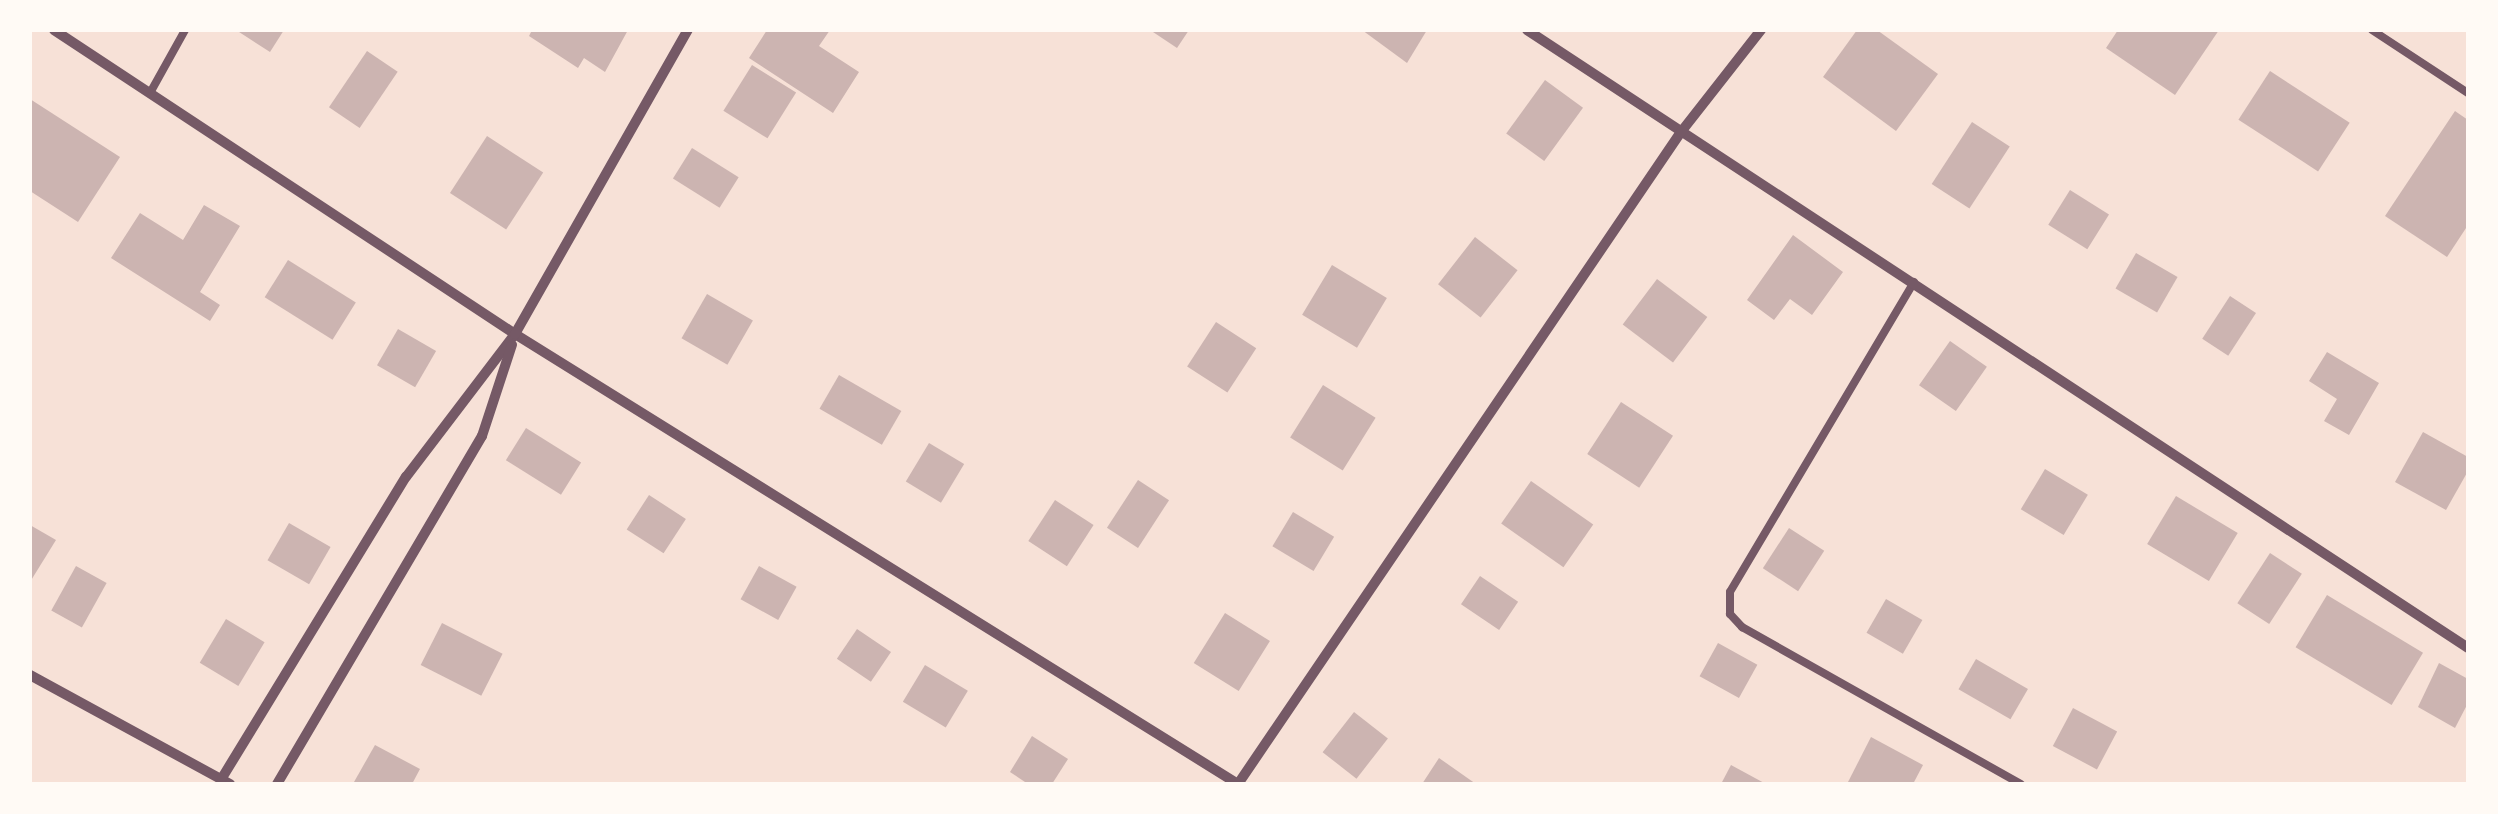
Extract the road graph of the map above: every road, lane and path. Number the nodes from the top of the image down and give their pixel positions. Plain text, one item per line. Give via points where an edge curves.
1 (54, 30) edge
2 (185, 30) edge
3 (688, 30) edge
4 (1527, 30) edge
5 (1761, 30) edge
6 (2372, 30) edge
7 (150, 93) junction
8 (2468, 93) edge
9 (1681, 132) junction
10 (1914, 282) junction
11 (516, 334) junction
12 (2468, 648) edge
13 (30, 675) edge
14 (226, 781) edge
15 (277, 784) edge
16 (1238, 784) edge
17 (2021, 784) edge

1 - 7 street
2 - 7 lane
3 - 11 street
4 - 9 street
5 - 9 street
6 - 8 lane
7 - 11 street
9 - 10 street
9 - 16 street
10 - 12 street
10 - 17 lane via 1730,592 1730,614 1742,627
11 - 14 street via 406,476
11 - 15 street via 482,436
11 - 16 street
13 - 14 street

